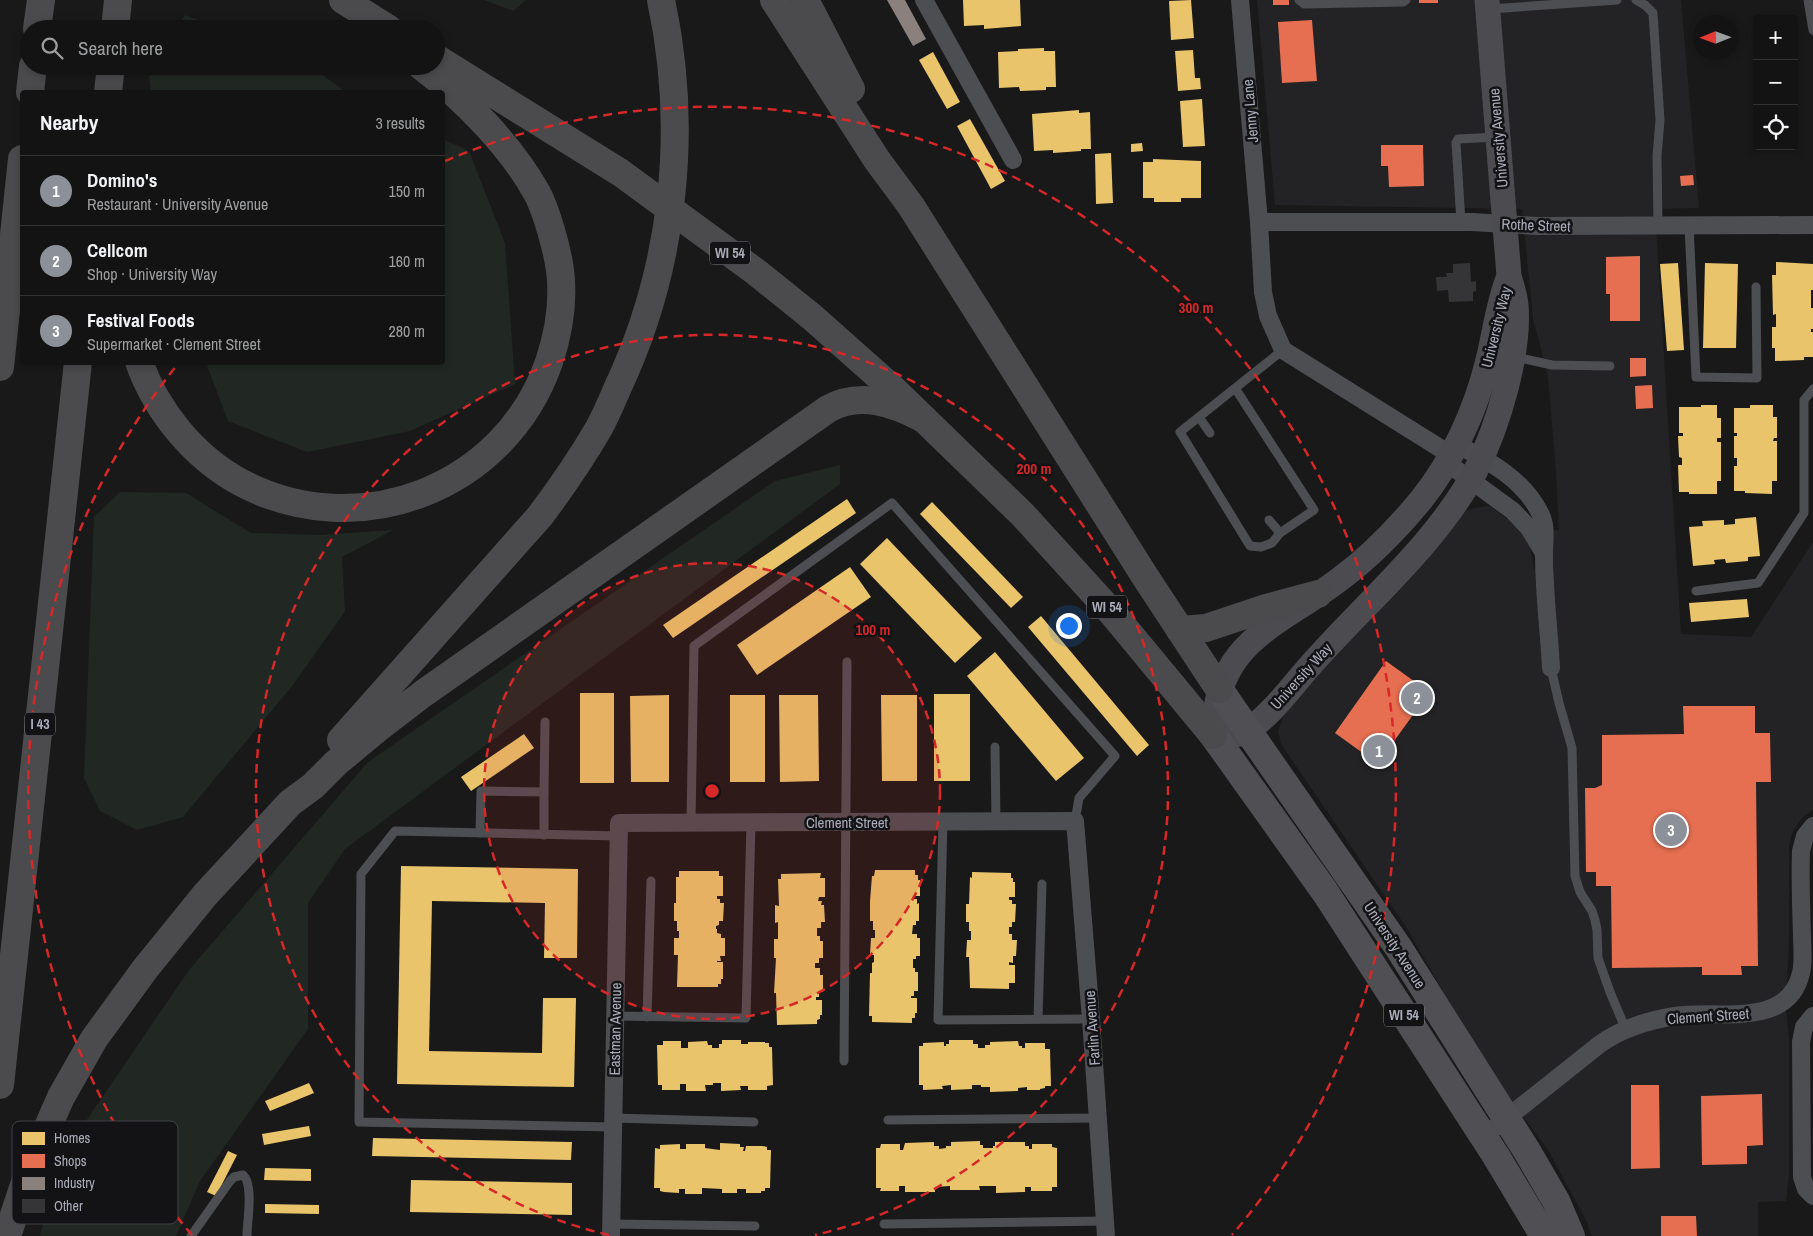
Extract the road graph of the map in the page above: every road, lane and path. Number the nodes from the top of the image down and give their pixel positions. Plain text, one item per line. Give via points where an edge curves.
1 (41, 0) edge
2 (118, 0) edge
3 (135, 0) edge
4 (661, 0) edge
5 (774, 0) edge
6 (805, 0) edge
7 (924, 0) edge
8 (1240, 0) edge
9 (1299, 0) edge
10 (1406, 0) edge
11 (1617, 0) edge
12 (1636, 0) edge
13 (1808, 0) edge
14 (347, 2) edge
15 (1487, 4) edge
16 (38, 20) edge
17 (116, 20) edge
18 (133, 20) edge
19 (366, 20) edge
20 (375, 20) edge
21 (1813, 30) edge
22 (445, 64) edge
23 (32, 75) edge
24 (110, 75) edge
25 (127, 75) edge
26 (433, 75) edge
27 (30, 90) edge
28 (108, 90) edge
29 (126, 90) edge
30 (1498, 137) junction
31 (1013, 160) dead end
32 (20, 178) edge
33 (911, 206) junction
34 (1259, 222) junction
35 (1461, 222) junction
36 (1505, 224) junction
37 (1813, 225) edge
38 (1658, 226) junction
39 (1689, 226) junction
40 (1509, 276) junction
41 (1756, 287) dead end
42 (1283, 350) junction
43 (1512, 356) junction
44 (78, 365) edge
45 (140, 365) edge
46 (0, 366) edge
47 (1610, 366) dead end
48 (1235, 388) junction
49 (1813, 389) edge
50 (1199, 416) junction
51 (924, 419) junction
52 (1210, 433) dead end
53 (1451, 454) junction
54 (1482, 457) junction
55 (1470, 480) junction
56 (1270, 520) dead end
57 (1280, 533) junction
58 (1544, 553) junction
59 (1696, 591) dead end
60 (1318, 594) junction
61 (1180, 630) junction
62 (847, 662) dead end
63 (1551, 668) joint
64 (1220, 690) junction
65 (545, 722) dead end
66 (1247, 731) junction
67 (1213, 735) junction
68 (995, 747) dead end
69 (544, 792) junction
70 (290, 803) junction
71 (996, 821) junction
72 (1076, 821) junction
73 (692, 822) junction
74 (750, 822) junction
75 (845, 822) junction
76 (943, 822) junction
77 (1813, 826) edge
78 (619, 829) junction
79 (480, 833) junction
80 (544, 835) junction
81 (651, 881) dead end
82 (1042, 884) dead end
83 (615, 1016) junction
84 (647, 1017) junction
85 (1811, 1018) edge
86 (1038, 1020) junction
87 (1091, 1020) junction
88 (1626, 1030) junction
89 (844, 1061) dead end
90 (0, 1085) edge
91 (1098, 1118) junction
92 (1507, 1119) junction
93 (888, 1120) dead end
94 (50, 1121) edge
95 (754, 1122) dead end
96 (613, 1123) junction
97 (1483, 1137) junction
98 (1812, 1196) edge
99 (12, 1221) edge
100 (884, 1224) dead end
101 (755, 1226) dead end
102 (1105, 1229) edge
103 (611, 1230) edge
104 (7, 1236) edge
105 (191, 1236) edge
106 (247, 1236) edge
107 (1544, 1236) edge
108 (1571, 1236) edge

1 - 16 highway
2 - 17 highway
3 - 18 highway
4 - 70 highway via 671,62 675,151 670,211 647,312 631,359 600,427 540,516 305,781
5 - 33 highway, WI 54 via 877,160
6 - 33 highway
7 - 31 street
8 - 34 street, Jenny Lane
9 - 10 lane via 1304,4
11 - 15 lane
12 - 38 lane via 1653,13 1660,120
13 - 21 lane
14 - 19 highway
14 - 20 highway
15 - 30 main road, University Avenue
22 - 51 highway, WI 54 via 620,172 740,261 812,317
23 - 27 highway
24 - 28 highway
25 - 29 highway
26 - 45 highway via 479,118 521,167 538,195 560,269 559,324 546,370 523,414 499,444 447,484 398,502 348,508 280,500 227,475 206,459 158,404
30 - 35 lane via 1458,139 1456,143
30 - 36 main road, University Avenue
32 - 46 highway
33 - 61 highway, WI 54
34 - 35 street, Rothe Street
34 - 42 street, Jenny Lane via 1263,292 1268,316
35 - 36 street, Rothe Street
36 - 38 street, Rothe Street
36 - 40 main road, University Avenue
37 - 39 street, Rothe Street
38 - 39 street, Rothe Street
39 - 41 lane via 1696,377 1757,378
40 - 43 main road, University Way via 1516,312
40 - 53 main road, University Way via 1481,387
42 - 48 lane
42 - 53 street
43 - 47 lane via 1552,365
43 - 54 main road, University Way via 1500,406
44 - 90 highway, I 43
48 - 50 lane
48 - 57 lane via 1314,510
49 - 59 lane via 1804,400 1804,513 1758,583
50 - 52 lane
50 - 57 lane via 1180,432 1250,546 1261,548 1272,543
51 - 67 highway, WI 54 via 1053,548 1140,645
51 - 70 highway via 892,405 867,400 844,402 828,409 424,693 376,729
53 - 54 street
53 - 55 street
53 - 60 main road, University Way via 1422,498 1390,535 1356,567
54 - 55 main road, University Way
54 - 58 street via 1511,478 1537,508 1544,526
55 - 58 street via 1517,514
55 - 66 main road, University Way via 1412,557 1268,713
56 - 57 lane
58 - 63 street
60 - 61 highway via 1206,628
60 - 64 main road, University Way via 1254,638 1232,663
61 - 64 highway, WI 54
62 - 75 lane
63 - 88 lane via 1572,748 1575,876 1595,920 1598,958
64 - 66 main road, University Avenue / WI 54
64 - 67 main road, University Way
65 - 69 lane
66 - 67 main road via 1235,735
66 - 92 main road, University Avenue / WI 54 via 1398,947
67 - 97 main road, University Avenue / WI 54 via 1325,892
68 - 71 lane
69 - 79 lane via 481,791
69 - 80 lane
70 - 94 highway via 204,895 145,969 94,1038
71 - 72 street, Clement Street
71 - 76 street, Clement Street
72 - 73 lane via 1079,798 1115,756 892,503 694,646
72 - 87 street, Farlin Avenue
73 - 74 street, Clement Street
73 - 78 street, Clement Street
74 - 75 street, Clement Street
74 - 84 lane via 746,1018
75 - 76 street, Clement Street
75 - 89 lane
76 - 86 lane via 938,1020
77 - 88 street, Clement Street via 1804,836 1801,846 1801,972 1787,998 1764,1011 1675,1016
78 - 80 lane
78 - 83 street, Eastman Avenue
79 - 80 lane
79 - 96 lane via 395,831 361,874 359,1122
81 - 84 lane
82 - 86 lane
83 - 84 lane
83 - 96 street, Eastman Avenue
85 - 98 street via 1803,1030 1801,1048 1802,1177 1806,1190
86 - 87 lane
87 - 91 street, Farlin Avenue
88 - 92 street, Clement Street via 1600,1044
91 - 93 lane
91 - 102 street, Farlin Avenue
92 - 97 street, Clement Street
92 - 108 main road, University Avenue / WI 54 via 1550,1190
95 - 96 lane
96 - 103 street, Eastman Avenue
97 - 107 main road, University Avenue / WI 54
99 - 104 highway
100 - 102 lane
101 - 103 lane
105 - 106 lane via 230,1181 243,1175 249,1188

